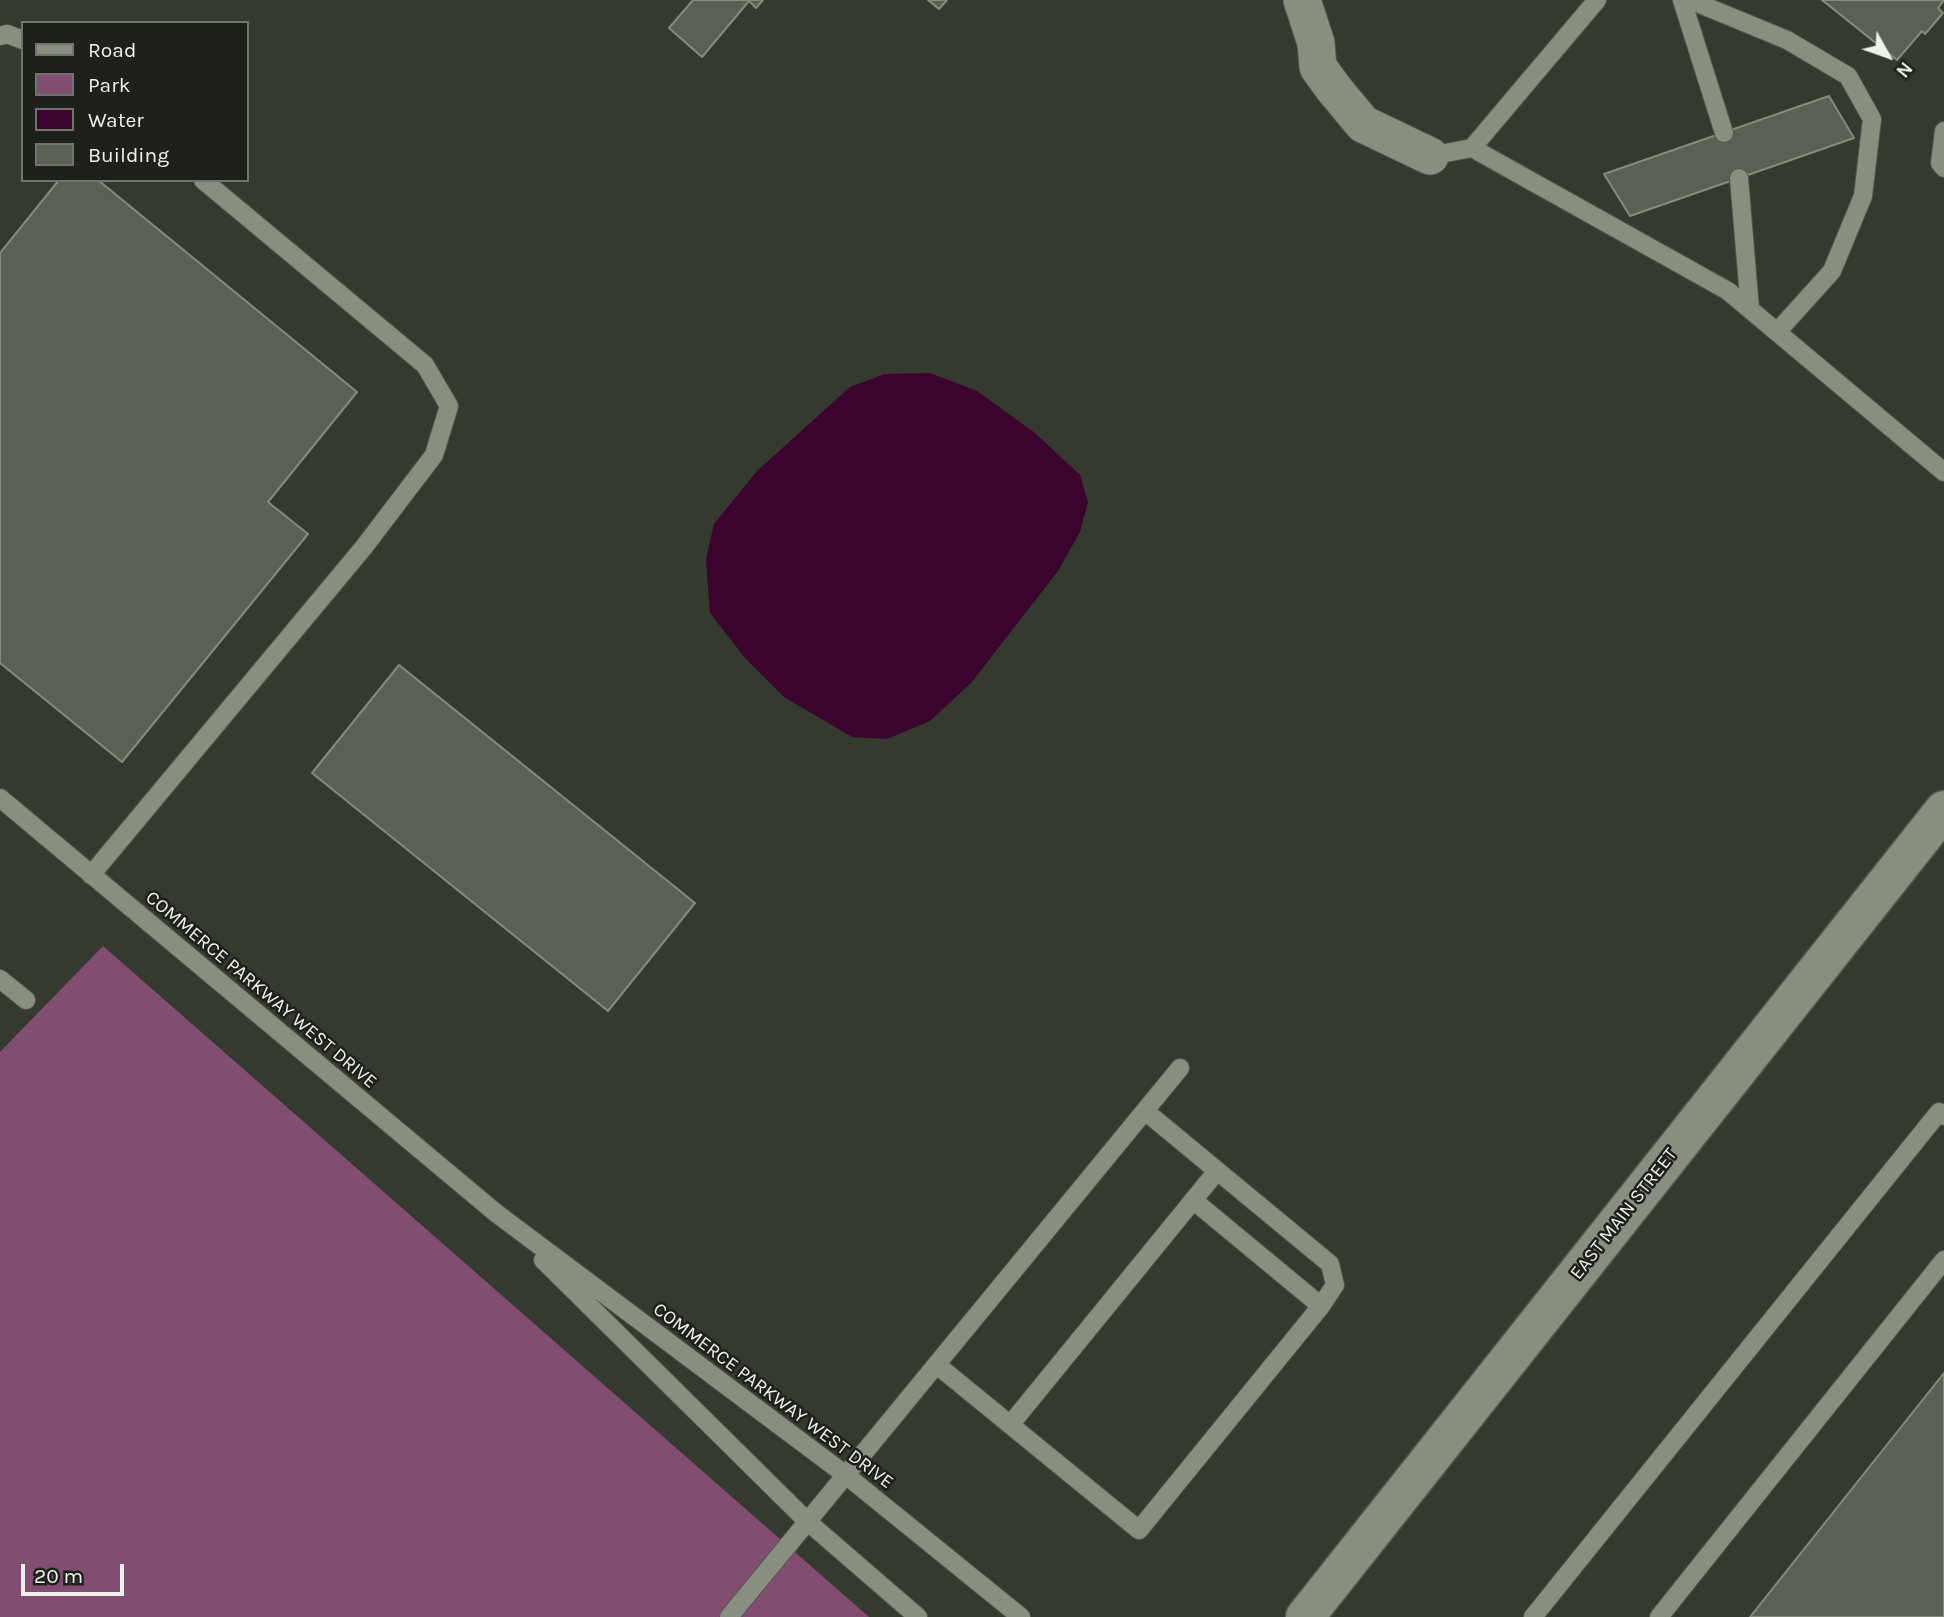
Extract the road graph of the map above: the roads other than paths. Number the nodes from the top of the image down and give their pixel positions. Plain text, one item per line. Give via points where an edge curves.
1 (1302, 0) edge
2 (1597, 0) edge
3 (1682, 0) edge
4 (1690, 0) edge
5 (0, 36) edge
6 (21, 39) edge
7 (1944, 131) edge
8 (1724, 133) dead end
9 (1472, 148) junction
10 (1430, 156) joint
11 (1944, 168) edge
12 (1739, 178) dead end
13 (205, 182) edge
14 (1750, 309) junction
15 (1777, 332) junction
16 (1944, 472) edge
17 (0, 799) edge
18 (1942, 816) edge
19 (91, 874) junction
20 (0, 979) edge
21 (26, 1000) dead end
22 (1180, 1068) dead end
23 (1145, 1111) junction
24 (1944, 1115) edge
25 (1217, 1171) junction
26 (1193, 1200) junction
27 (496, 1213) junction
28 (1944, 1260) edge
29 (1321, 1306) junction
30 (937, 1365) junction
31 (1010, 1425) junction
32 (847, 1476) junction
33 (808, 1522) junction
34 (729, 1617) edge
35 (918, 1617) edge
36 (1021, 1617) edge
37 (1305, 1617) edge
38 (1533, 1617) edge
39 (1659, 1617) edge

1 - 10 street via 1316,43 1318,67 1334,89 1363,124
2 - 9 lane
3 - 8 lane
4 - 15 lane via 1787,40 1848,76 1872,119 1863,196 1832,271
5 - 6 lane
7 - 11 lane via 1940,163
9 - 10 lane
9 - 14 lane via 1728,291
12 - 14 lane
13 - 19 lane via 425,365 449,406 433,454 364,547
14 - 15 lane
15 - 16 lane
17 - 19 lane, COMMERCE PARKWAY WEST DRIVE
18 - 37 main road, EAST MAIN STREET
19 - 27 lane, COMMERCE PARKWAY WEST DRIVE
20 - 21 lane
22 - 23 lane
23 - 25 lane
23 - 30 lane
24 - 38 lane via 1939,1112
25 - 26 lane
25 - 29 lane via 1330,1264 1335,1285
26 - 29 lane
26 - 31 lane
27 - 32 lane, COMMERCE PARKWAY WEST DRIVE
27 - 33 lane, COMMERCE PARKWAY WEST DRIVE
28 - 39 lane
29 - 31 lane via 1139,1531
30 - 31 lane
30 - 32 lane
32 - 33 lane
32 - 36 lane, COMMERCE PARKWAY WEST DRIVE
33 - 34 lane
33 - 35 lane, COMMERCE PARKWAY WEST DRIVE

